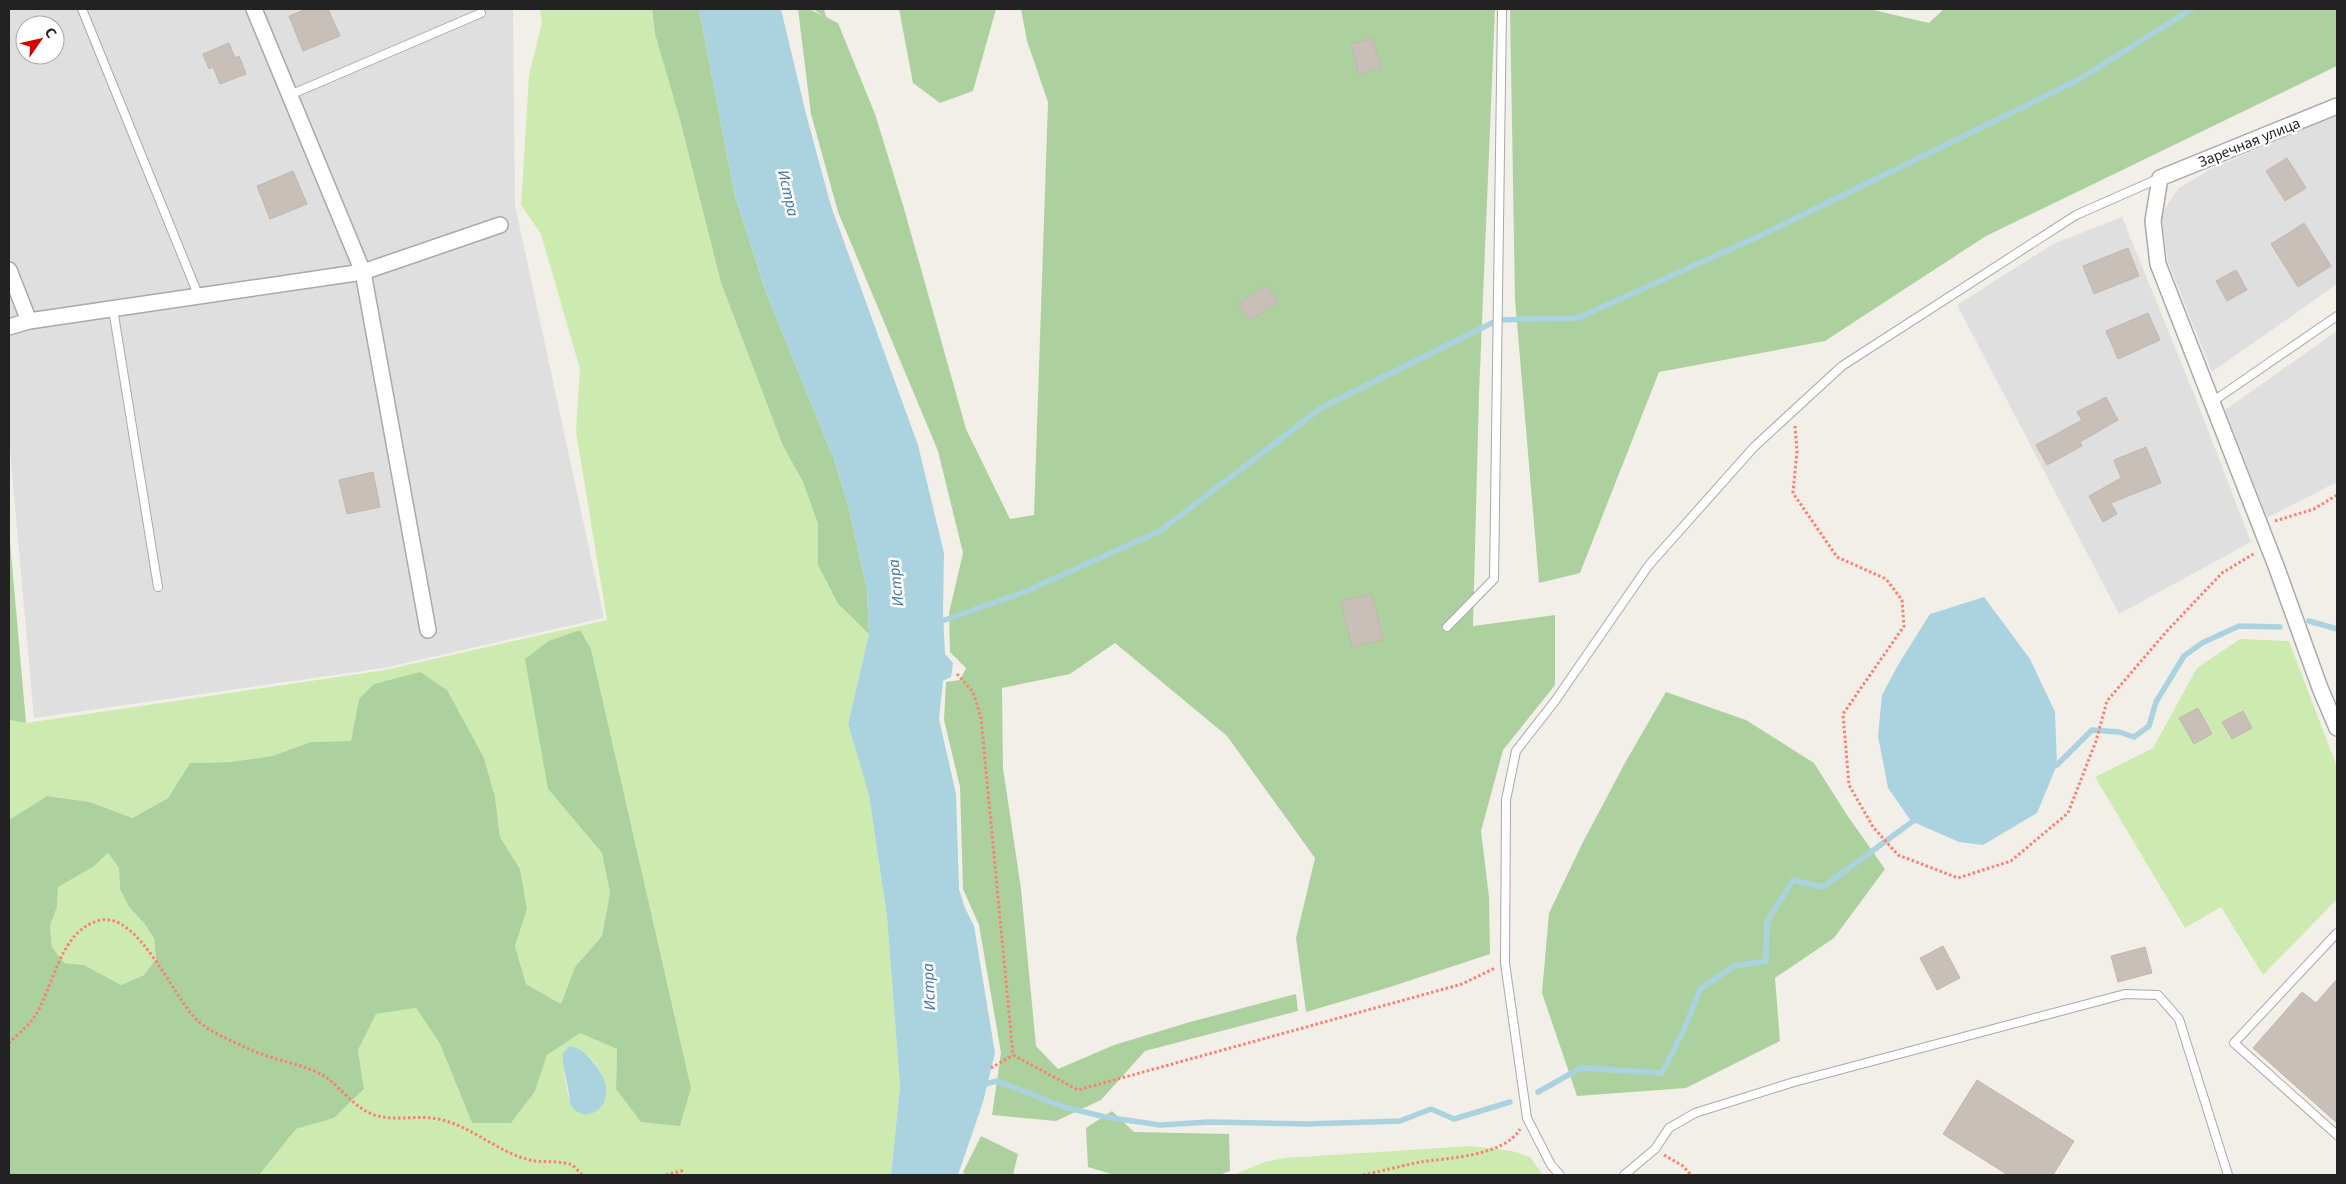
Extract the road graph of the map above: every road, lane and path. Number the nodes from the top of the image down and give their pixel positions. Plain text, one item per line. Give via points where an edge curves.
1 (82, 9) edge
2 (254, 9) edge
3 (1502, 9) edge
4 (481, 12) dead end
5 (290, 95) junction
6 (2337, 106) edge
7 (2160, 178) junction
8 (500, 225) dead end
9 (9, 270) edge
10 (363, 272) junction
11 (199, 296) junction
12 (114, 309) junction
13 (2337, 316) edge
14 (29, 322) junction
15 (9, 327) edge
16 (2212, 402) junction
17 (1794, 410) junction
18 (2337, 495) edge
19 (2260, 526) junction
20 (2268, 545) junction
21 (158, 587) dead end
22 (1447, 627) dead end
23 (428, 630) dead end
24 (957, 674) dead end
25 (2337, 728) edge
26 (2336, 938) edge
27 (1505, 963) junction
28 (9, 1043) edge
29 (1013, 1055) junction
30 (991, 1068) dead end
31 (1527, 1118) junction
32 (2337, 1135) edge
33 (1655, 1149) junction
34 (685, 1170) dead end
35 (582, 1175) edge
36 (666, 1175) edge
37 (1363, 1175) edge
38 (1560, 1175) edge
39 (1624, 1175) edge
40 (1691, 1175) edge
41 (2228, 1175) edge

1 - 11 lane
2 - 5 street
3 - 22 lane via 1494,579
4 - 5 lane
5 - 10 street
6 - 7 street, Заречная улица
7 - 16 street via 2153,221 2158,264
7 - 17 lane via 2076,215 1842,366
8 - 10 street
9 - 14 street
10 - 11 street
10 - 23 street
11 - 12 street
12 - 14 street
12 - 21 lane
13 - 16 lane
14 - 15 street
16 - 19 street
17 - 20 path via 1797,451 1793,493 1837,557 1886,579 1902,600 1904,626 1843,714 1849,785 1873,827 1898,854 1958,878 2011,861 2068,813 2096,741 2107,700 2222,573
17 - 27 lane via 1754,447 1649,565 1555,701 1516,751 1506,800
18 - 19 path via 2314,509
19 - 20 street
20 - 25 street
24 - 29 path via 973,692 982,718
26 - 32 lane via 2234,1043
27 - 29 path via 1462,984 1078,1090
27 - 31 lane
28 - 35 path via 33,1019 70,943 84,928 103,920 122,924 138,936 184,1005 214,1032 251,1050 327,1078 376,1116 436,1119 456,1124 510,1153 531,1160 572,1165
29 - 30 path
31 - 37 path via 1516,1136 1477,1155 1419,1162
31 - 38 lane via 1551,1165
33 - 39 lane
33 - 40 path via 1683,1166
33 - 41 lane via 1669,1128 1695,1113 1794,1082 2125,994 2158,995 2179,1019
34 - 36 path

